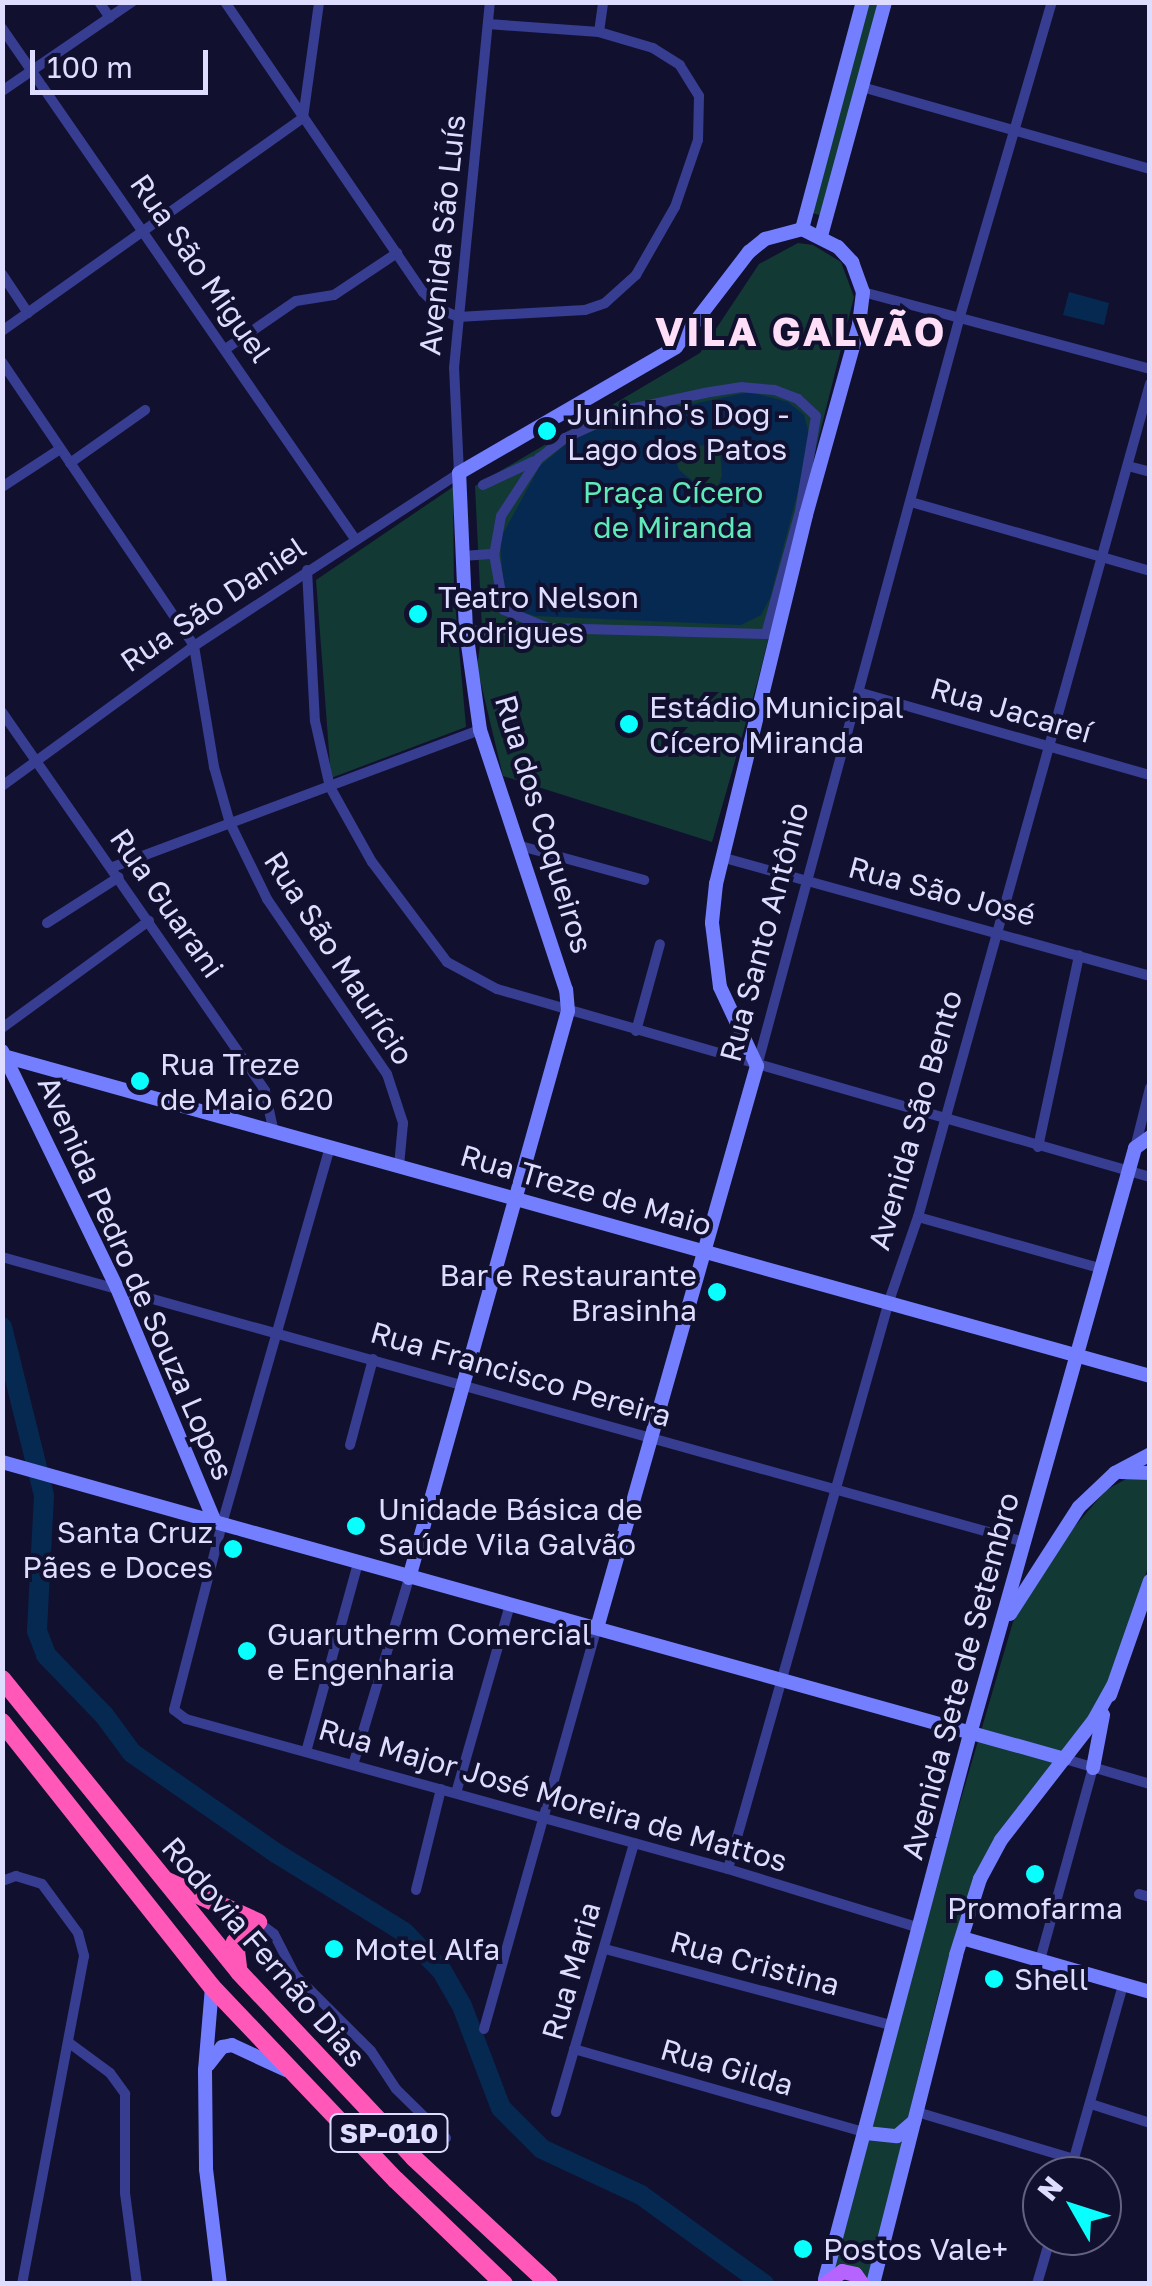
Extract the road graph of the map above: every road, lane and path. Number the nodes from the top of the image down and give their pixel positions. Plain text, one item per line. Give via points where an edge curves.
1 (99, 2) edge
2 (132, 2) edge
3 (225, 2) edge
4 (319, 2) edge
5 (490, 2) edge
6 (604, 2) edge
7 (863, 2) edge
8 (885, 2) edge
9 (1052, 2) edge
10 (110, 18) junction
11 (488, 24) junction
12 (2, 28) edge
13 (600, 32) junction
14 (32, 71) junction
15 (862, 87) junction
16 (2, 91) edge
17 (303, 118) junction
18 (1015, 129) junction
19 (1150, 169) edge
20 (808, 209) junction
21 (827, 214) junction
22 (802, 230) junction
23 (144, 231) junction
24 (821, 236) junction
25 (397, 253) junction
26 (2, 274) edge
27 (862, 292) junction
28 (28, 313) junction
29 (960, 316) junction
30 (458, 317) junction
31 (2, 331) edge
32 (227, 348) junction
33 (2, 362) edge
34 (1150, 369) edge
35 (1150, 384) edge
36 (145, 410) dead end
37 (60, 449) junction
38 (539, 458) junction
39 (70, 463) junction
40 (1128, 466) junction
41 (1150, 472) edge
42 (459, 474) junction
43 (482, 485) dead end
44 (2, 486) edge
45 (911, 502) junction
46 (355, 539) junction
47 (494, 554) junction
48 (463, 556) junction
49 (1103, 558) junction
50 (307, 570) junction
51 (1150, 570) edge
52 (548, 628) junction
53 (466, 630) junction
54 (194, 646) junction
55 (858, 692) junction
56 (2, 712) edge
57 (480, 730) junction
58 (1047, 746) junction
59 (35, 760) junction
60 (1150, 775) edge
61 (2, 786) edge
62 (330, 787) junction
63 (230, 822) junction
64 (517, 845) junction
65 (721, 856) junction
66 (116, 872) junction
67 (805, 878) junction
68 (644, 880) dead end
69 (150, 921) junction
70 (47, 923) dead end
71 (994, 930) junction
72 (660, 944) dead end
73 (1079, 955) junction
74 (1150, 976) edge
75 (568, 1011) junction
76 (2, 1028) edge
77 (636, 1031) junction
78 (4, 1054) edge
79 (757, 1066) junction
80 (1150, 1088) edge
81 (1147, 1104) edge
82 (942, 1118) junction
83 (273, 1130) junction
84 (1150, 1137) edge
85 (330, 1147) junction
86 (1038, 1147) junction
87 (1135, 1148) junction
88 (399, 1166) junction
89 (1129, 1171) junction
90 (1150, 1177) edge
91 (512, 1198) junction
92 (918, 1216) junction
93 (704, 1252) junction
94 (4, 1257) edge
95 (1103, 1269) junction
96 (117, 1288) junction
97 (888, 1304) junction
98 (278, 1333) junction
99 (1078, 1356) junction
100 (373, 1359) junction
101 (1150, 1376) edge
102 (462, 1383) junction
103 (651, 1437) junction
104 (350, 1445) dead end
105 (1150, 1454) edge
106 (2, 1462) edge
107 (1115, 1472) junction
108 (1150, 1473) edge
109 (835, 1490) junction
110 (218, 1523) junction
111 (1024, 1542) junction
112 (358, 1563) junction
113 (409, 1578) junction
114 (1149, 1581) edge
115 (510, 1605) junction
116 (597, 1628) junction
117 (999, 1632) junction
118 (2, 1679) edge
119 (783, 1681) junction
120 (1112, 1686) junction
121 (2, 1722) edge
122 (970, 1734) junction
123 (306, 1752) junction
124 (1065, 1759) junction
125 (354, 1764) junction
126 (1093, 1768) junction
127 (1150, 1784) edge
128 (441, 1789) junction
129 (456, 1793) junction
130 (542, 1818) junction
131 (634, 1843) junction
132 (728, 1869) junction
133 (160, 1878) junction
134 (2, 1881) edge
135 (416, 1890) dead end
136 (258, 1922) junction
137 (920, 1928) junction
138 (962, 1938) junction
139 (605, 1948) junction
140 (1040, 1960) junction
141 (239, 1972) junction
142 (1123, 1984) junction
143 (212, 1987) junction
144 (1150, 1992) edge
145 (894, 2026) junction
146 (484, 2030) dead end
147 (68, 2042) junction
148 (574, 2048) junction
149 (206, 2070) junction
150 (299, 2078) junction
151 (1090, 2104) junction
152 (556, 2112) dead end
153 (916, 2116) junction
154 (1150, 2123) edge
155 (866, 2133) junction
156 (446, 2138) dead end
157 (1063, 2156) edge
158 (1075, 2156) edge
159 (1045, 2256) edge
160 (825, 2281) edge
161 (22, 2284) edge
162 (138, 2284) edge
163 (220, 2284) edge
164 (504, 2284) edge
165 (549, 2284) edge
166 (862, 2284) edge
167 (873, 2284) edge
168 (1037, 2284) edge

1 - 10 street
2 - 10 street
3 - 17 street
4 - 17 street
5 - 11 street, Avenida São Luís
6 - 13 street
7 - 20 street
8 - 15 street
9 - 18 street, Rua Santo Antônio
10 - 14 street
11 - 13 street
11 - 30 street, Avenida São Luís
12 - 14 street, Rua São Miguel
13 - 30 street via 668,56 699,96 698,140 668,220 636,274 606,303
14 - 16 street
14 - 23 street, Rua São Miguel
15 - 18 street
15 - 21 street
17 - 23 street
17 - 25 street
18 - 19 street
18 - 29 street, Rua Santo Antônio
20 - 21 street via 816,217
20 - 22 street
21 - 24 street
22 - 24 street
22 - 42 street via 766,239 749,252 676,346
23 - 28 street
23 - 32 street, Rua São Miguel
24 - 27 street via 852,262
25 - 30 street via 423,292
25 - 32 street via 334,294 296,301
26 - 28 street
27 - 29 street
27 - 65 street via 859,325
28 - 31 street
29 - 34 street
29 - 45 street, Rua Santo Antônio
30 - 42 street, Avenida São Luís
32 - 46 street, Rua São Miguel
33 - 37 street, Rua São Maurício
35 - 40 street, Avenida São Bento
36 - 39 street
37 - 39 street, Rua São Maurício
37 - 44 street
38 - 43 street
38 - 47 street via 500,516
38 - 52 street via 626,410 704,392 774,390 816,416 800,511 766,634
39 - 54 street, Rua São Maurício
40 - 41 street
40 - 49 street, Avenida São Bento
42 - 46 street, Rua São Daniel
42 - 48 street, Rua dos Coqueiros
45 - 49 street
45 - 55 street, Rua Santo Antônio
46 - 50 street, Rua São Daniel
47 - 48 street
47 - 52 street via 504,610
48 - 53 street, Rua dos Coqueiros
49 - 51 street
49 - 58 street, Avenida São Bento
50 - 54 street, Rua São Daniel
50 - 62 street via 315,721
52 - 53 street
53 - 57 street, Rua dos Coqueiros
54 - 59 street, Rua São Daniel
54 - 63 street, Rua São Maurício
55 - 58 street, Rua Jacareí
55 - 67 street, Rua Santo Antônio
56 - 59 street, Rua Guarani
57 - 62 street
57 - 64 street, Rua dos Coqueiros
58 - 60 street, Rua Jacareí
58 - 71 street, Avenida São Bento
59 - 61 street, Rua São Daniel
59 - 66 street, Rua Guarani
62 - 63 street
62 - 75 street via 372,862 447,962 497,989
63 - 66 street
63 - 88 street, Rua São Maurício via 267,899 387,1074 402,1123
64 - 68 street
64 - 75 street, Rua dos Coqueiros
65 - 67 street, Rua São José
65 - 79 street via 712,922 720,987
66 - 69 street, Rua Guarani
66 - 70 street
67 - 71 street, Rua São José
67 - 79 street, Rua Santo Antônio
69 - 76 street
69 - 83 street, Rua Guarani via 265,1091
71 - 73 street, Rua São José
71 - 82 street, Avenida São Bento
72 - 77 street
73 - 74 street, Rua São José
73 - 86 street
75 - 77 street
75 - 91 street
77 - 79 street
78 - 83 street, Rua Treze de Maio
78 - 96 street, Avenida Pedro de Souza Lopes
79 - 82 street
79 - 93 street, Rua Santo Antônio
80 - 81 street, Avenida Sete de Setembro
81 - 87 street, Avenida Sete de Setembro
82 - 86 street
82 - 92 street, Avenida São Bento
83 - 85 street, Rua Treze de Maio
84 - 87 street
85 - 88 street, Rua Treze de Maio
85 - 98 street
86 - 89 street
87 - 89 street, Avenida Sete de Setembro
88 - 91 street, Rua Treze de Maio
89 - 90 street
89 - 95 street, Avenida Sete de Setembro
91 - 93 street, Rua Treze de Maio
91 - 102 street
92 - 95 street
92 - 97 street, Avenida São Bento
93 - 97 street, Rua Treze de Maio
93 - 103 street, Rua Santo Antônio
94 - 96 street, Rua Francisco Pereira
95 - 99 street, Avenida Sete de Setembro
96 - 98 street, Rua Francisco Pereira
96 - 110 street, Avenida Pedro de Souza Lopes
97 - 99 street, Rua Treze de Maio
97 - 109 street, Avenida São Bento
98 - 100 street, Rua Francisco Pereira
98 - 110 street
99 - 101 street, Rua Treze de Maio
99 - 111 street, Avenida Sete de Setembro
100 - 102 street, Rua Francisco Pereira
100 - 104 street
102 - 103 street, Rua Francisco Pereira
102 - 113 street
103 - 109 street, Rua Francisco Pereira
103 - 116 street, Rua Santo Antônio
105 - 107 street
106 - 110 street
107 - 108 street
107 - 117 street via 1053,1541
109 - 111 street, Rua Francisco Pereira
109 - 119 street, Avenida São Bento
110 - 112 street
110 - 123 street, Rua Major José Moreira de Mattos via 174,1710
111 - 117 street, Avenida Sete de Setembro
112 - 113 street
112 - 123 street
113 - 115 street
113 - 125 street
114 - 120 street
115 - 116 street
115 - 129 street
116 - 119 street
116 - 130 street, Rua Santo Antônio
117 - 122 street, Avenida Sete de Setembro
118 - 133 highway, Rodovia Fernão Dias / SP-010
119 - 122 street
119 - 132 street, Avenida São Bento
120 - 124 street
120 - 126 street
121 - 143 highway, Rodovia Fernão Dias / SP-010
122 - 124 street
122 - 137 street, Avenida Sete de Setembro
123 - 125 street, Rua Major José Moreira de Mattos
124 - 126 street
124 - 138 street via 995,1850
125 - 128 street, Rua Major José Moreira de Mattos
126 - 127 street
126 - 140 street
128 - 129 street, Rua Major José Moreira de Mattos
128 - 135 street
129 - 130 street, Rua Major José Moreira de Mattos
130 - 131 street, Rua Major José Moreira de Mattos
130 - 146 street, Rua Santo Antônio
131 - 132 street, Rua Major José Moreira de Mattos
131 - 139 street, Rua Maria
132 - 137 street, Rua Major José Moreira de Mattos
133 - 136 highway
133 - 141 highway, Rodovia Fernão Dias / SP-010
134 - 147 street via 16,1876 42,1884 82,1940
136 - 141 highway via 235,1942
136 - 156 street via 274,1934 295,1975
137 - 145 street, Avenida Sete de Setembro
138 - 140 street
138 - 153 street
139 - 145 street, Rua Cristina
139 - 148 street, Rua Maria
140 - 142 street
141 - 165 highway, Rodovia Fernão Dias / SP-010 via 414,2158
142 - 144 street
142 - 151 street
143 - 149 street
143 - 150 highway, Rodovia Fernão Dias / SP-010
145 - 155 street, Avenida Sete de Setembro
147 - 161 street
147 - 162 street via 110,2073 125,2094 125,2193
148 - 152 street, Rua Maria
148 - 155 street, Rua Gilda
149 - 150 street via 215,2052 232,2045
149 - 163 street via 208,2205
150 - 164 highway, Rodovia Fernão Dias / SP-010
151 - 154 street
151 - 158 street
153 - 155 street via 897,2136
153 - 157 street
153 - 167 street
155 - 160 street, Avenida Sete de Setembro
159 - 168 street
160 - 166 main road via 842,2271

